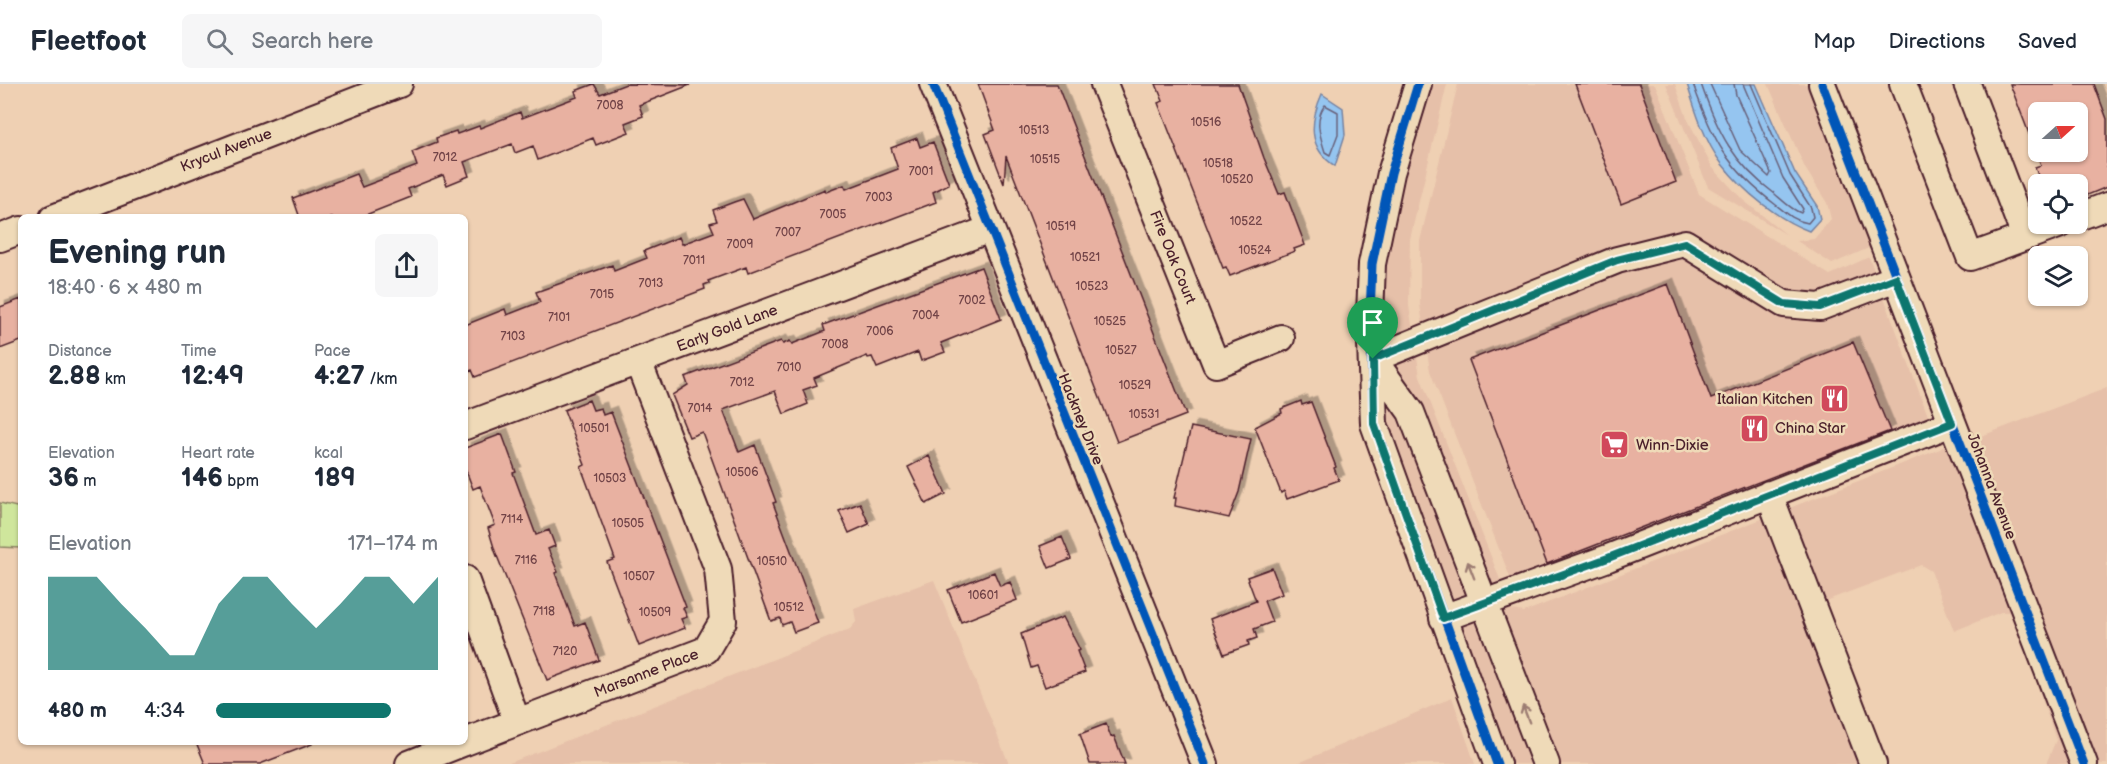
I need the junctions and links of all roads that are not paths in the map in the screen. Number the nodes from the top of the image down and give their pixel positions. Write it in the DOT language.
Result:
graph roads {
  1 [pos="399,84"];
  2 [pos="933,84"];
  3 [pos="1104,84"];
  4 [pos="1418,84"];
  5 [pos="1903,84"];
  6 [pos="1967,84"];
  7 [pos="1830,88"];
  8 [pos="2107,206"];
  9 [pos="2088,213"];
  10 [pos="63,214"];
  11 [pos="990,229"];
  12 [pos="18,231"];
  13 [pos="2033,234"];
  14 [pos="2025,237"];
  15 [pos="0,238"];
  16 [pos="1896,278"];
  17 [pos="1281,338"];
  18 [pos="1373,359"];
  19 [pos="638,361"];
  20 [pos="1952,423"];
  21 [pos="468,425"];
  22 [pos="1769,494"];
  23 [pos="468,587"];
  24 [pos="1483,604"];
  25 [pos="1443,618"];
  26 [pos="517,722"];
  27 [pos="468,741"];
  28 [pos="457,745"];
  29 [pos="1204,763"];
  30 [pos="409,764"];
  31 [pos="1497,764"];
  32 [pos="1546,764"];
  33 [pos="1873,764"];
  34 [pos="2085,764"];
  1 -- 10 [label="street, Krycul Avenue"];
  2 -- 11 [label="street, Hackney Drive"];
  3 -- 17 [label="street, Fire Oak Court"];
  4 -- 18 [label="street"];
  5 -- 14 [label="street"];
  6 -- 14 [label="street"];
  7 -- 16 [label="street, Johanna Avenue"];
  8 -- 9 [label="street"];
  11 -- 19 [label="street, Early Gold Lane"];
  11 -- 29 [label="street, Hackney Drive"];
  12 -- 15 [label="street"];
  13 -- 14 [label="street"];
  16 -- 18 [label="street"];
  16 -- 20 [label="street, Johanna Avenue"];
  24 -- 18 [label="street, one-way"];
  18 -- 25 [label="street"];
  19 -- 21 [label="street, Early Gold Lane"];
  19 -- 26 [label="street, Marsanne Place"];
  20 -- 22 [label="street"];
  20 -- 34 [label="street, Johanna Avenue"];
  22 -- 24 [label="street"];
  22 -- 33 [label="street"];
  23 -- 26 [label="street"];
  24 -- 25 [label="street"];
  32 -- 24 [label="street, one-way"];
  25 -- 31 [label="street"];
  26 -- 27 [label="street, Marsanne Place"];
  28 -- 30 [label="street, Marsanne Place"];
}
